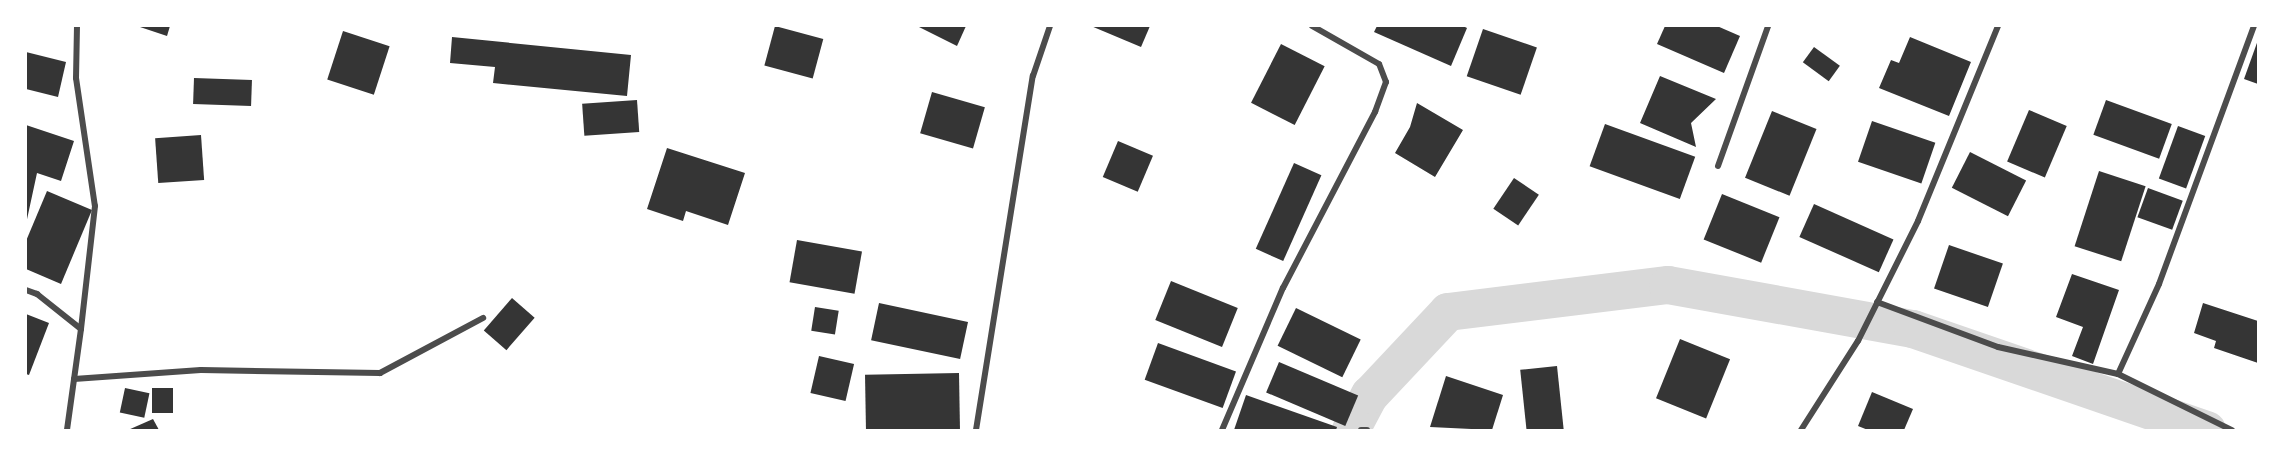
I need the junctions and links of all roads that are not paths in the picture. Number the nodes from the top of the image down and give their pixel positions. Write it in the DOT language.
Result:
graph roads {
  1 [pos="77,26"];
  2 [pos="1050,26"];
  3 [pos="1312,26"];
  4 [pos="1768,26"];
  5 [pos="1998,26"];
  6 [pos="2254,26"];
  7 [pos="1718,166"];
  8 [pos="26,290"];
  9 [pos="1877,302"];
  10 [pos="483,318"];
  11 [pos="81,329"];
  12 [pos="2118,374"];
  13 [pos="74,380"];
  14 [pos="68,430"];
  15 [pos="976,430"];
  16 [pos="1222,430"];
  17 [pos="1361,430"];
  18 [pos="1367,430"];
  19 [pos="1801,430"];
  20 [pos="2232,430"];
  1 -- 11 [label="street"];
  2 -- 15 [label="street"];
  3 -- 16 [label="street"];
  4 -- 7 [label="street"];
  5 -- 9 [label="street"];
  6 -- 12 [label="street"];
  8 -- 11 [label="street"];
  9 -- 12 [label="street"];
  9 -- 19 [label="street"];
  10 -- 13 [label="street"];
  11 -- 13 [label="street"];
  12 -- 20 [label="street"];
  13 -- 14 [label="street"];
  17 -- 18 [label="street"];
}
